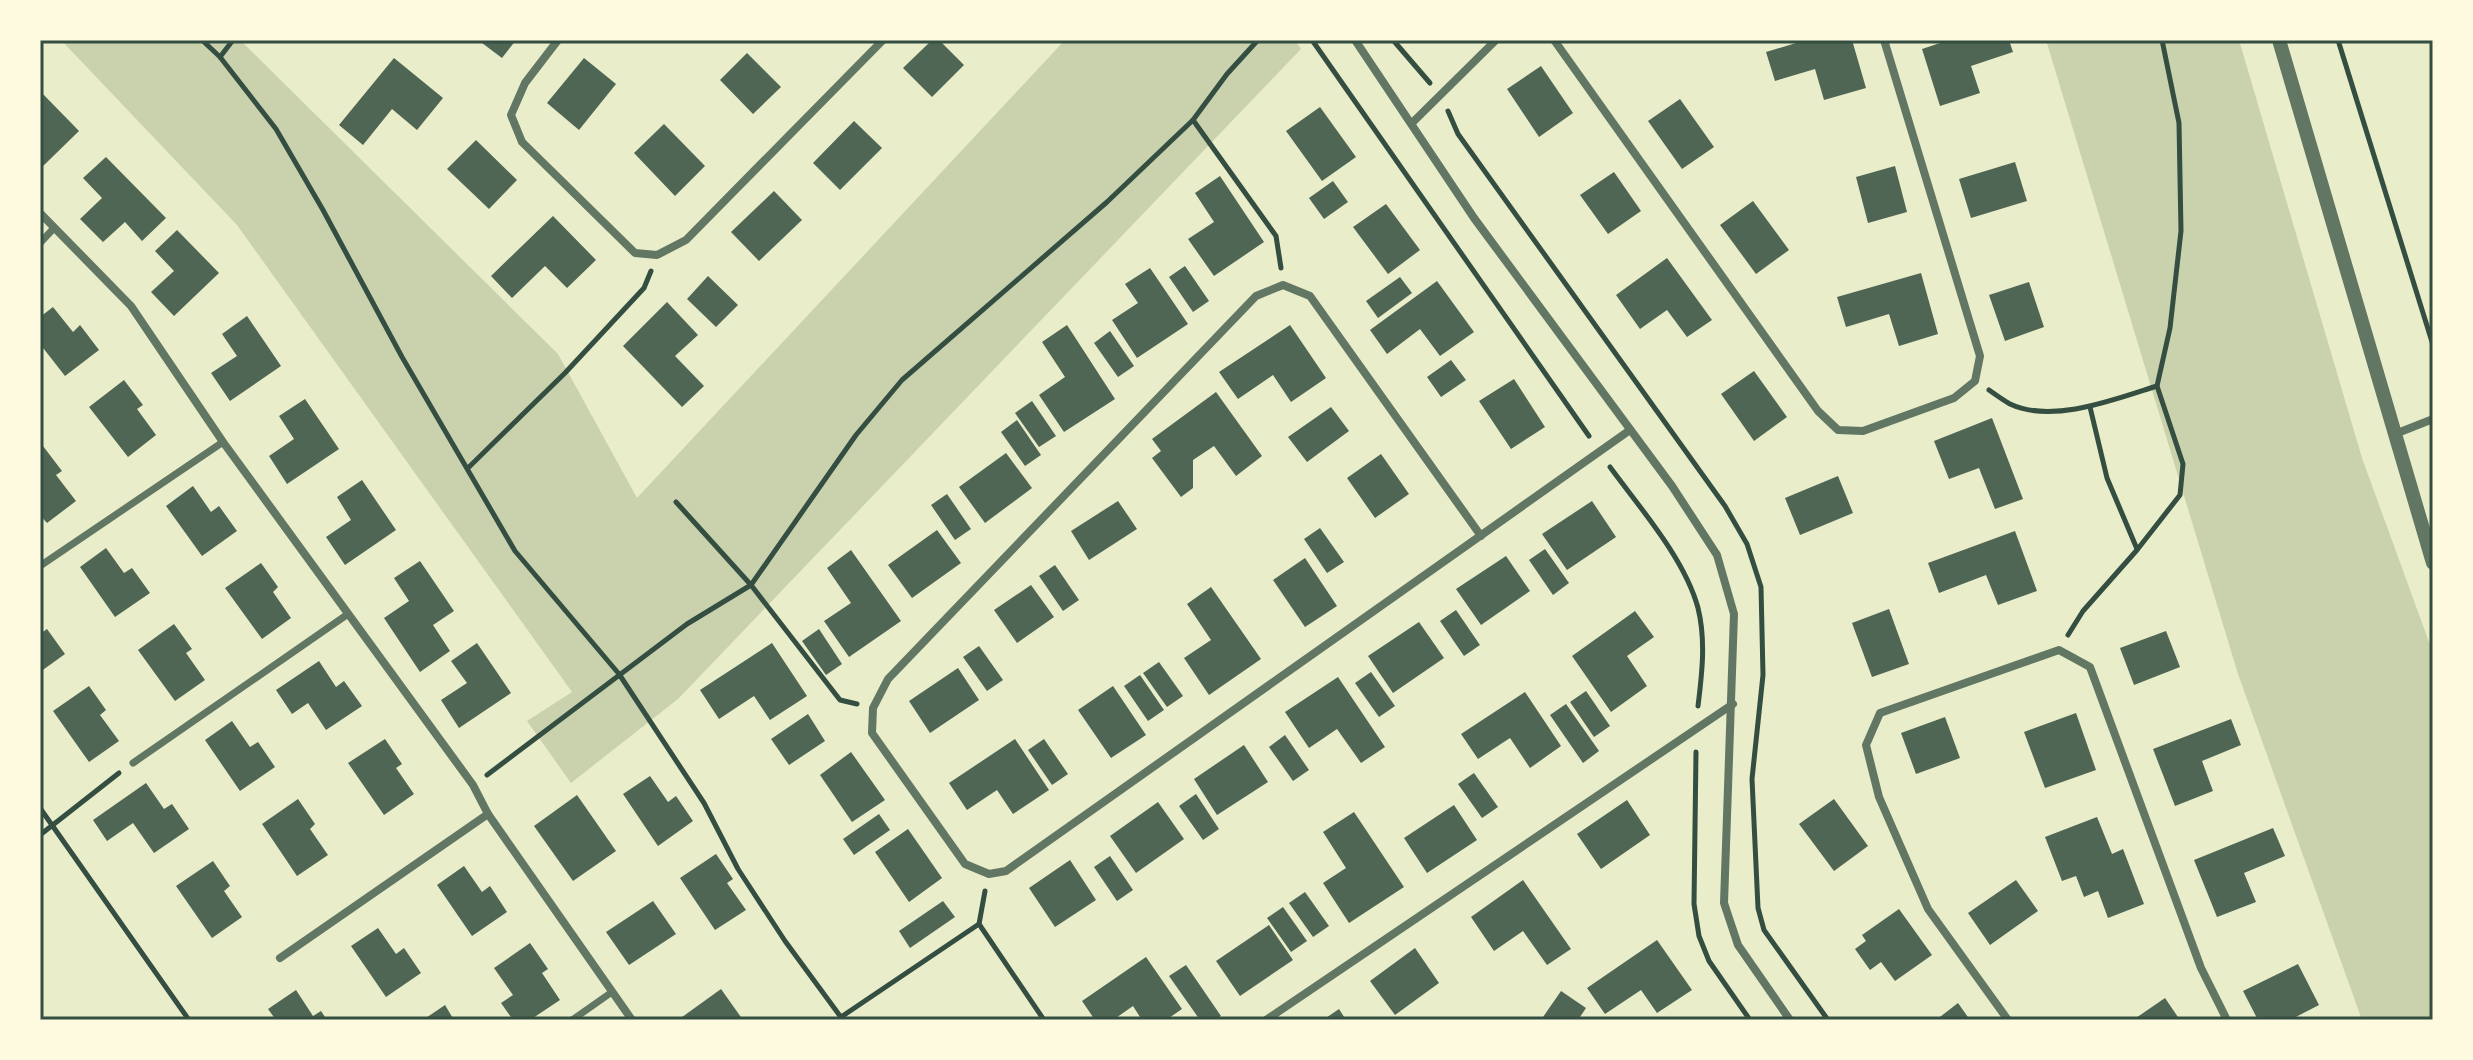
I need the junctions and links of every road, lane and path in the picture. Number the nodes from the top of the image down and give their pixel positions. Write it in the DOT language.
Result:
graph roads {
  1 [pos="202,40"];
  2 [pos="233,40"];
  3 [pos="558,40"];
  4 [pos="883,40"];
  5 [pos="1258,40"];
  6 [pos="1312,40"];
  7 [pos="1355,40"];
  8 [pos="1393,40"];
  9 [pos="1496,40"];
  10 [pos="1554,40"];
  11 [pos="1884,40"];
  12 [pos="2162,40"];
  13 [pos="2279,40"];
  14 [pos="2338,40"];
  15 [pos="220,57"];
  16 [pos="1441,95"];
  17 [pos="1193,120"];
  18 [pos="1412,123"];
  19 [pos="40,213"];
  20 [pos="54,228"];
  21 [pos="40,243"];
  22 [pos="657,255"];
  23 [pos="1283,285"];
  24 [pos="2433,345"];
  25 [pos="1975,381"];
  26 [pos="2157,386"];
  27 [pos="2090,407"];
  28 [pos="2433,419"];
  29 [pos="1630,430"];
  30 [pos="2395,434"];
  31 [pos="223,442"];
  32 [pos="1599,451"];
  33 [pos="467,468"];
  34 [pos="676,502"];
  35 [pos="1481,536"];
  36 [pos="2137,550"];
  37 [pos="2433,563"];
  38 [pos="40,566"];
  39 [pos="751,585"];
  40 [pos="348,614"];
  41 [pos="2059,650"];
  42 [pos="619,674"];
  43 [pos="1733,704"];
  44 [pos="873,708"];
  45 [pos="1696,729"];
  46 [pos="133,763"];
  47 [pos="473,785"];
  48 [pos="40,808"];
  49 [pos="488,814"];
  50 [pos="52,825"];
  51 [pos="40,835"];
  52 [pos="989,874"];
  53 [pos="979,924"];
  54 [pos="280,958"];
  55 [pos="612,992"];
  56 [pos="842,1018"];
  57 [pos="189,1020"];
  58 [pos="572,1020"];
  59 [pos="632,1020"];
  60 [pos="1044,1020"];
  61 [pos="1266,1020"];
  62 [pos="1750,1020"];
  63 [pos="1790,1020"];
  64 [pos="1828,1020"];
  65 [pos="2008,1020"];
  66 [pos="2227,1020"];
  1 -- 15 [label="path"];
  2 -- 15 [label="path"];
  3 -- 22 [label="street"];
  4 -- 22 [label="street"];
  5 -- 17 [label="path"];
  6 -- 32 [label="path"];
  7 -- 18 [label="street"];
  8 -- 16 [label="path"];
  9 -- 16 [label="street"];
  10 -- 25 [label="street"];
  11 -- 25 [label="street"];
  12 -- 26 [label="path"];
  13 -- 30 [label="street"];
  14 -- 24 [label="path"];
  15 -- 33 [label="path"];
  16 -- 18 [label="street"];
  16 -- 64 [label="path"];
  17 -- 23 [label="path"];
  17 -- 39 [label="path"];
  18 -- 29 [label="street"];
  19 -- 20 [label="street"];
  20 -- 21 [label="street"];
  20 -- 31 [label="street"];
  22 -- 33 [label="path"];
  23 -- 35 [label="street"];
  23 -- 44 [label="street"];
  25 -- 27 [label="path"];
  26 -- 27 [label="path"];
  26 -- 36 [label="path"];
  27 -- 36 [label="path"];
  28 -- 30 [label="street"];
  29 -- 32 [label="street"];
  29 -- 43 [label="street"];
  30 -- 37 [label="street"];
  31 -- 38 [label="street"];
  31 -- 40 [label="street"];
  32 -- 35 [label="street"];
  32 -- 45 [label="path"];
  33 -- 42 [label="path"];
  34 -- 39 [label="path"];
  35 -- 52 [label="street"];
  36 -- 41 [label="path"];
  39 -- 42 [label="path"];
  39 -- 44 [label="path"];
  40 -- 46 [label="street"];
  40 -- 47 [label="street"];
  41 -- 65 [label="street"];
  41 -- 66 [label="street"];
  42 -- 47 [label="path"];
  42 -- 56 [label="path"];
  43 -- 45 [label="street"];
  43 -- 63 [label="street"];
  44 -- 52 [label="street"];
  45 -- 61 [label="street"];
  45 -- 62 [label="path"];
  46 -- 50 [label="path"];
  47 -- 49 [label="street"];
  48 -- 50 [label="path"];
  49 -- 54 [label="street"];
  49 -- 55 [label="street"];
  50 -- 51 [label="path"];
  50 -- 57 [label="path"];
  52 -- 53 [label="path"];
  53 -- 56 [label="path"];
  53 -- 60 [label="path"];
  55 -- 58 [label="street"];
  55 -- 59 [label="street"];
}
